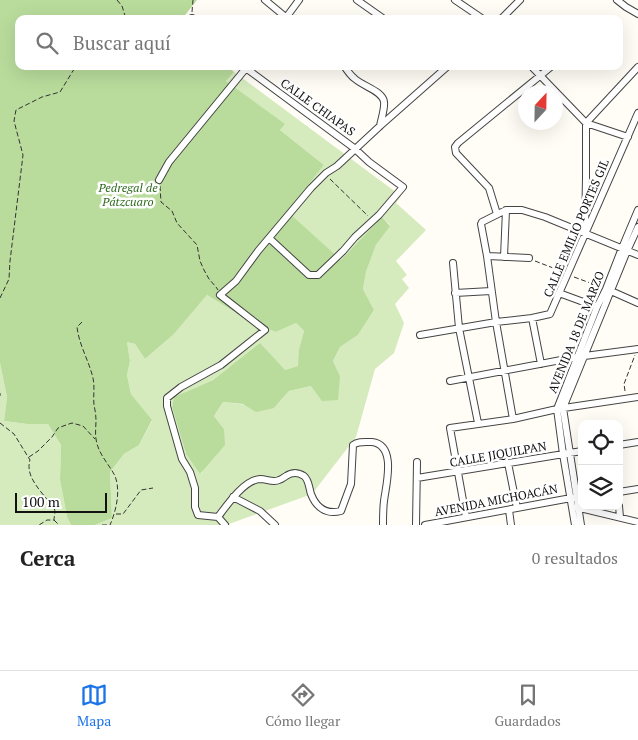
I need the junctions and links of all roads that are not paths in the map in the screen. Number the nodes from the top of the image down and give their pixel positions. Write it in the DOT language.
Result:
graph roads {
  1 [pos="264,0"];
  2 [pos="299,0"];
  3 [pos="357,0"];
  4 [pos="455,0"];
  5 [pos="520,0"];
  6 [pos="617,0"];
  7 [pos="638,14"];
  8 [pos="282,15"];
  9 [pos="288,15"];
  10 [pos="378,15"];
  11 [pos="477,15"];
  12 [pos="505,15"];
  13 [pos="638,67"];
  14 [pos="244,70"];
  15 [pos="250,70"];
  16 [pos="347,70"];
  17 [pos="443,70"];
  18 [pos="534,70"];
  19 [pos="547,70"];
  20 [pos="540,76"];
  21 [pos="638,113"];
  22 [pos="586,123"];
  23 [pos="380,126"];
  24 [pos="628,137"];
  25 [pos="354,148"];
  26 [pos="159,180"];
  27 [pos="506,210"];
  28 [pos="638,210"];
  29 [pos="497,214"];
  30 [pos="638,227"];
  31 [pos="585,234"];
  32 [pos="269,238"];
  33 [pos="624,249"];
  34 [pos="487,256"];
  35 [pos="638,256"];
  36 [pos="504,257"];
  37 [pos="529,258"];
  38 [pos="453,263"];
  39 [pos="492,290"];
  40 [pos="611,291"];
  41 [pos="455,293"];
  42 [pos="559,293"];
  43 [pos="638,303"];
  44 [pos="597,307"];
  45 [pos="597,316"];
  46 [pos="532,318"];
  47 [pos="496,322"];
  48 [pos="459,328"];
  49 [pos="420,335"];
  50 [pos="638,348"];
  51 [pos="581,357"];
  52 [pos="541,364"];
  53 [pos="505,371"];
  54 [pos="469,377"];
  55 [pos="450,381"];
  56 [pos="638,397"];
  57 [pos="560,408"];
  58 [pos="513,419"];
  59 [pos="478,424"];
  60 [pos="638,442"];
  61 [pos="623,444"];
  62 [pos="578,452"];
  63 [pos="566,454"];
  64 [pos="417,462"];
  65 [pos="508,463"];
  66 [pos="458,472"];
  67 [pos="417,478"];
  68 [pos="638,489"];
  69 [pos="623,491"];
  70 [pos="233,497"];
  71 [pos="576,497"];
  72 [pos="575,507"];
  73 [pos="517,508"];
  74 [pos="509,510"];
  75 [pos="619,510"];
  76 [pos="218,517"];
  77 [pos="466,517"];
  78 [pos="620,517"];
  79 [pos="459,522"];
  80 [pos="638,522"];
  81 [pos="224,525"];
  82 [pos="275,525"];
  83 [pos="383,525"];
  84 [pos="416,525"];
  85 [pos="425,525"];
  86 [pos="511,525"];
  87 [pos="574,525"];
  88 [pos="582,525"];
  1 -- 8 [label="street"];
  2 -- 9 [label="street"];
  3 -- 10 [label="street"];
  4 -- 11 [label="street"];
  5 -- 12 [label="street"];
  6 -- 7 [label="street"];
  13 -- 22 [label="street"];
  14 -- 26 [label="street"];
  15 -- 25 [label="street, CALLE CHIAPAS"];
  16 -- 23 [label="street"];
  17 -- 23 [label="street"];
  18 -- 20 [label="street"];
  19 -- 20 [label="street"];
  20 -- 22 [label="street"];
  20 -- 29 [label="street"];
  21 -- 24 [label="street, CALLE EMILIO PORTES GIL"];
  22 -- 24 [label="street"];
  22 -- 31 [label="street"];
  23 -- 25 [label="street"];
  24 -- 31 [label="street, CALLE EMILIO PORTES GIL"];
  25 -- 32 [label="street"];
  25 -- 32 [label="street, CALLE CHIAPAS"];
  27 -- 29 [label="street"];
  27 -- 31 [label="street"];
  27 -- 36 [label="street"];
  28 -- 33 [label="street, AVENIDA 18 DE MARZO"];
  29 -- 34 [label="street"];
  30 -- 33 [label="street, AVENIDA 18 DE MARZO"];
  31 -- 33 [label="street"];
  31 -- 42 [label="street, CALLE EMILIO PORTES GIL"];
  32 -- 76 [label="street"];
  33 -- 35 [label="street"];
  33 -- 40 [label="street, AVENIDA 18 DE MARZO"];
  33 -- 44 [label="street, AVENIDA 18 DE MARZO"];
  34 -- 36 [label="street"];
  34 -- 39 [label="street"];
  36 -- 37 [label="street"];
  38 -- 41 [label="street"];
  39 -- 41 [label="street"];
  39 -- 47 [label="street"];
  40 -- 43 [label="street"];
  40 -- 45 [label="street, AVENIDA 18 DE MARZO"];
  41 -- 48 [label="street"];
  42 -- 44 [label="street"];
  42 -- 46 [label="street, CALLE EMILIO PORTES GIL"];
  44 -- 45 [label="street, AVENIDA 18 DE MARZO"];
  45 -- 51 [label="street, AVENIDA 18 DE MARZO"];
  46 -- 47 [label="street, CALLE EMILIO PORTES GIL"];
  46 -- 52 [label="street"];
  47 -- 48 [label="street, CALLE EMILIO PORTES GIL"];
  47 -- 53 [label="street"];
  48 -- 49 [label="street, CALLE EMILIO PORTES GIL"];
  48 -- 54 [label="street"];
  50 -- 51 [label="street"];
  51 -- 52 [label="street"];
  51 -- 57 [label="street, AVENIDA 18 DE MARZO"];
  52 -- 53 [label="street"];
  53 -- 54 [label="street"];
  53 -- 58 [label="street"];
  54 -- 55 [label="street"];
  54 -- 59 [label="street"];
  56 -- 57 [label="street"];
  57 -- 58 [label="street"];
  57 -- 63 [label="street, AVENIDA 18 DE MARZO"];
  58 -- 59 [label="street"];
  59 -- 66 [label="street"];
  60 -- 61 [label="street"];
  62 -- 63 [label="street, CALLE JIQUILPAN"];
  63 -- 65 [label="street, CALLE JIQUILPAN"];
  63 -- 71 [label="street, AVENIDA 18 DE MARZO"];
  64 -- 67 [label="street"];
  65 -- 66 [label="street, CALLE JIQUILPAN"];
  65 -- 73 [label="street"];
  66 -- 67 [label="street, CALLE JIQUILPAN"];
  66 -- 77 [label="street"];
  67 -- 84 [label="street"];
  68 -- 69 [label="street"];
  70 -- 76 [label="street"];
  70 -- 82 [label="street"];
  70 -- 83 [label="street"];
  71 -- 72 [label="street, AVENIDA 18 DE MARZO"];
  71 -- 73 [label="street, AVENIDA MICHOACÁN"];
  72 -- 78 [label="street"];
  72 -- 87 [label="street, AVENIDA 18 DE MARZO"];
  72 -- 88 [label="street, AVENIDA 18 DE MARZO"];
  73 -- 74 [label="street, AVENIDA MICHOACÁN"];
  74 -- 77 [label="street, AVENIDA MICHOACÁN"];
  74 -- 86 [label="street"];
  75 -- 78 [label="street"];
  76 -- 81 [label="street"];
  77 -- 79 [label="street, AVENIDA MICHOACÁN"];
  78 -- 80 [label="street"];
  79 -- 85 [label="street, AVENIDA MICHOACÁN"];
}
